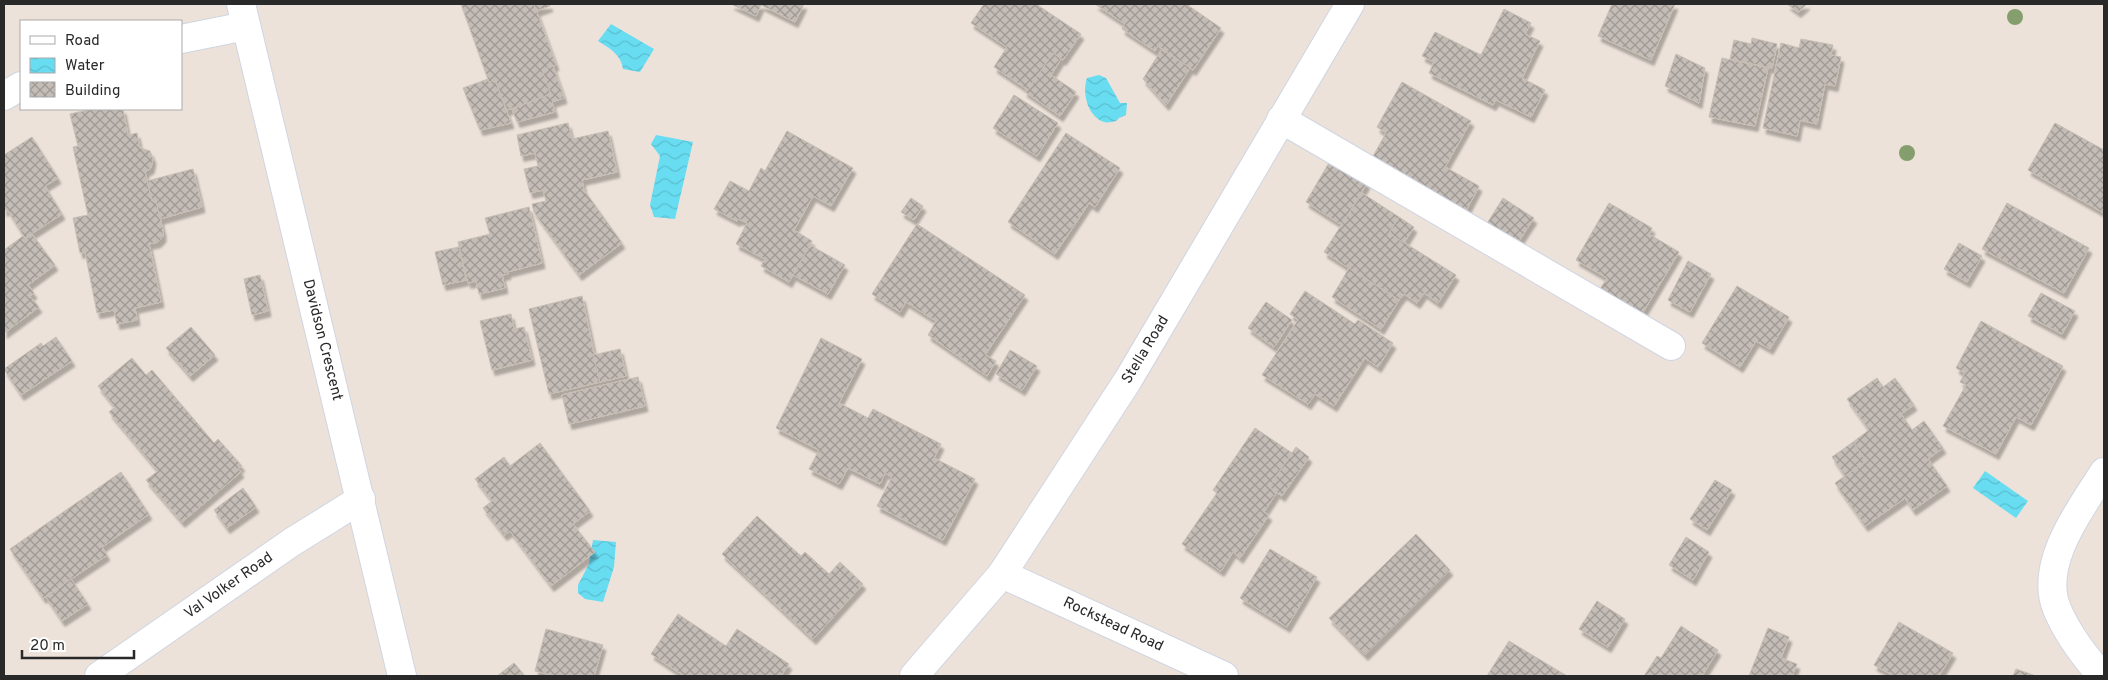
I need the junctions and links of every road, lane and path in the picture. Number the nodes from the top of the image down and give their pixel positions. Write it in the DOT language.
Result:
graph roads {
  1 [pos="1350,4"];
  2 [pos="244,15"];
  3 [pos="182,39"];
  4 [pos="20,87"];
  5 [pos="4,96"];
  6 [pos="1282,118"];
  7 [pos="1671,346"];
  8 [pos="2104,472"];
  9 [pos="361,499"];
  10 [pos="1002,574"];
  11 [pos="99,676"];
  12 [pos="402,676"];
  13 [pos="914,676"];
  14 [pos="1224,676"];
  15 [pos="2102,676"];
  1 -- 6 [label="street, Stella Road"];
  2 -- 3 [label="street"];
  2 -- 9 [label="street, Davidson Crescent"];
  4 -- 5 [label="street"];
  6 -- 7 [label="street"];
  6 -- 10 [label="street, Stella Road"];
  8 -- 15 [label="street"];
  9 -- 11 [label="street, Val Volker Road"];
  9 -- 12 [label="street, Davidson Crescent"];
  10 -- 13 [label="street, Stella Road"];
  10 -- 14 [label="street, Rockstead Road"];
}
